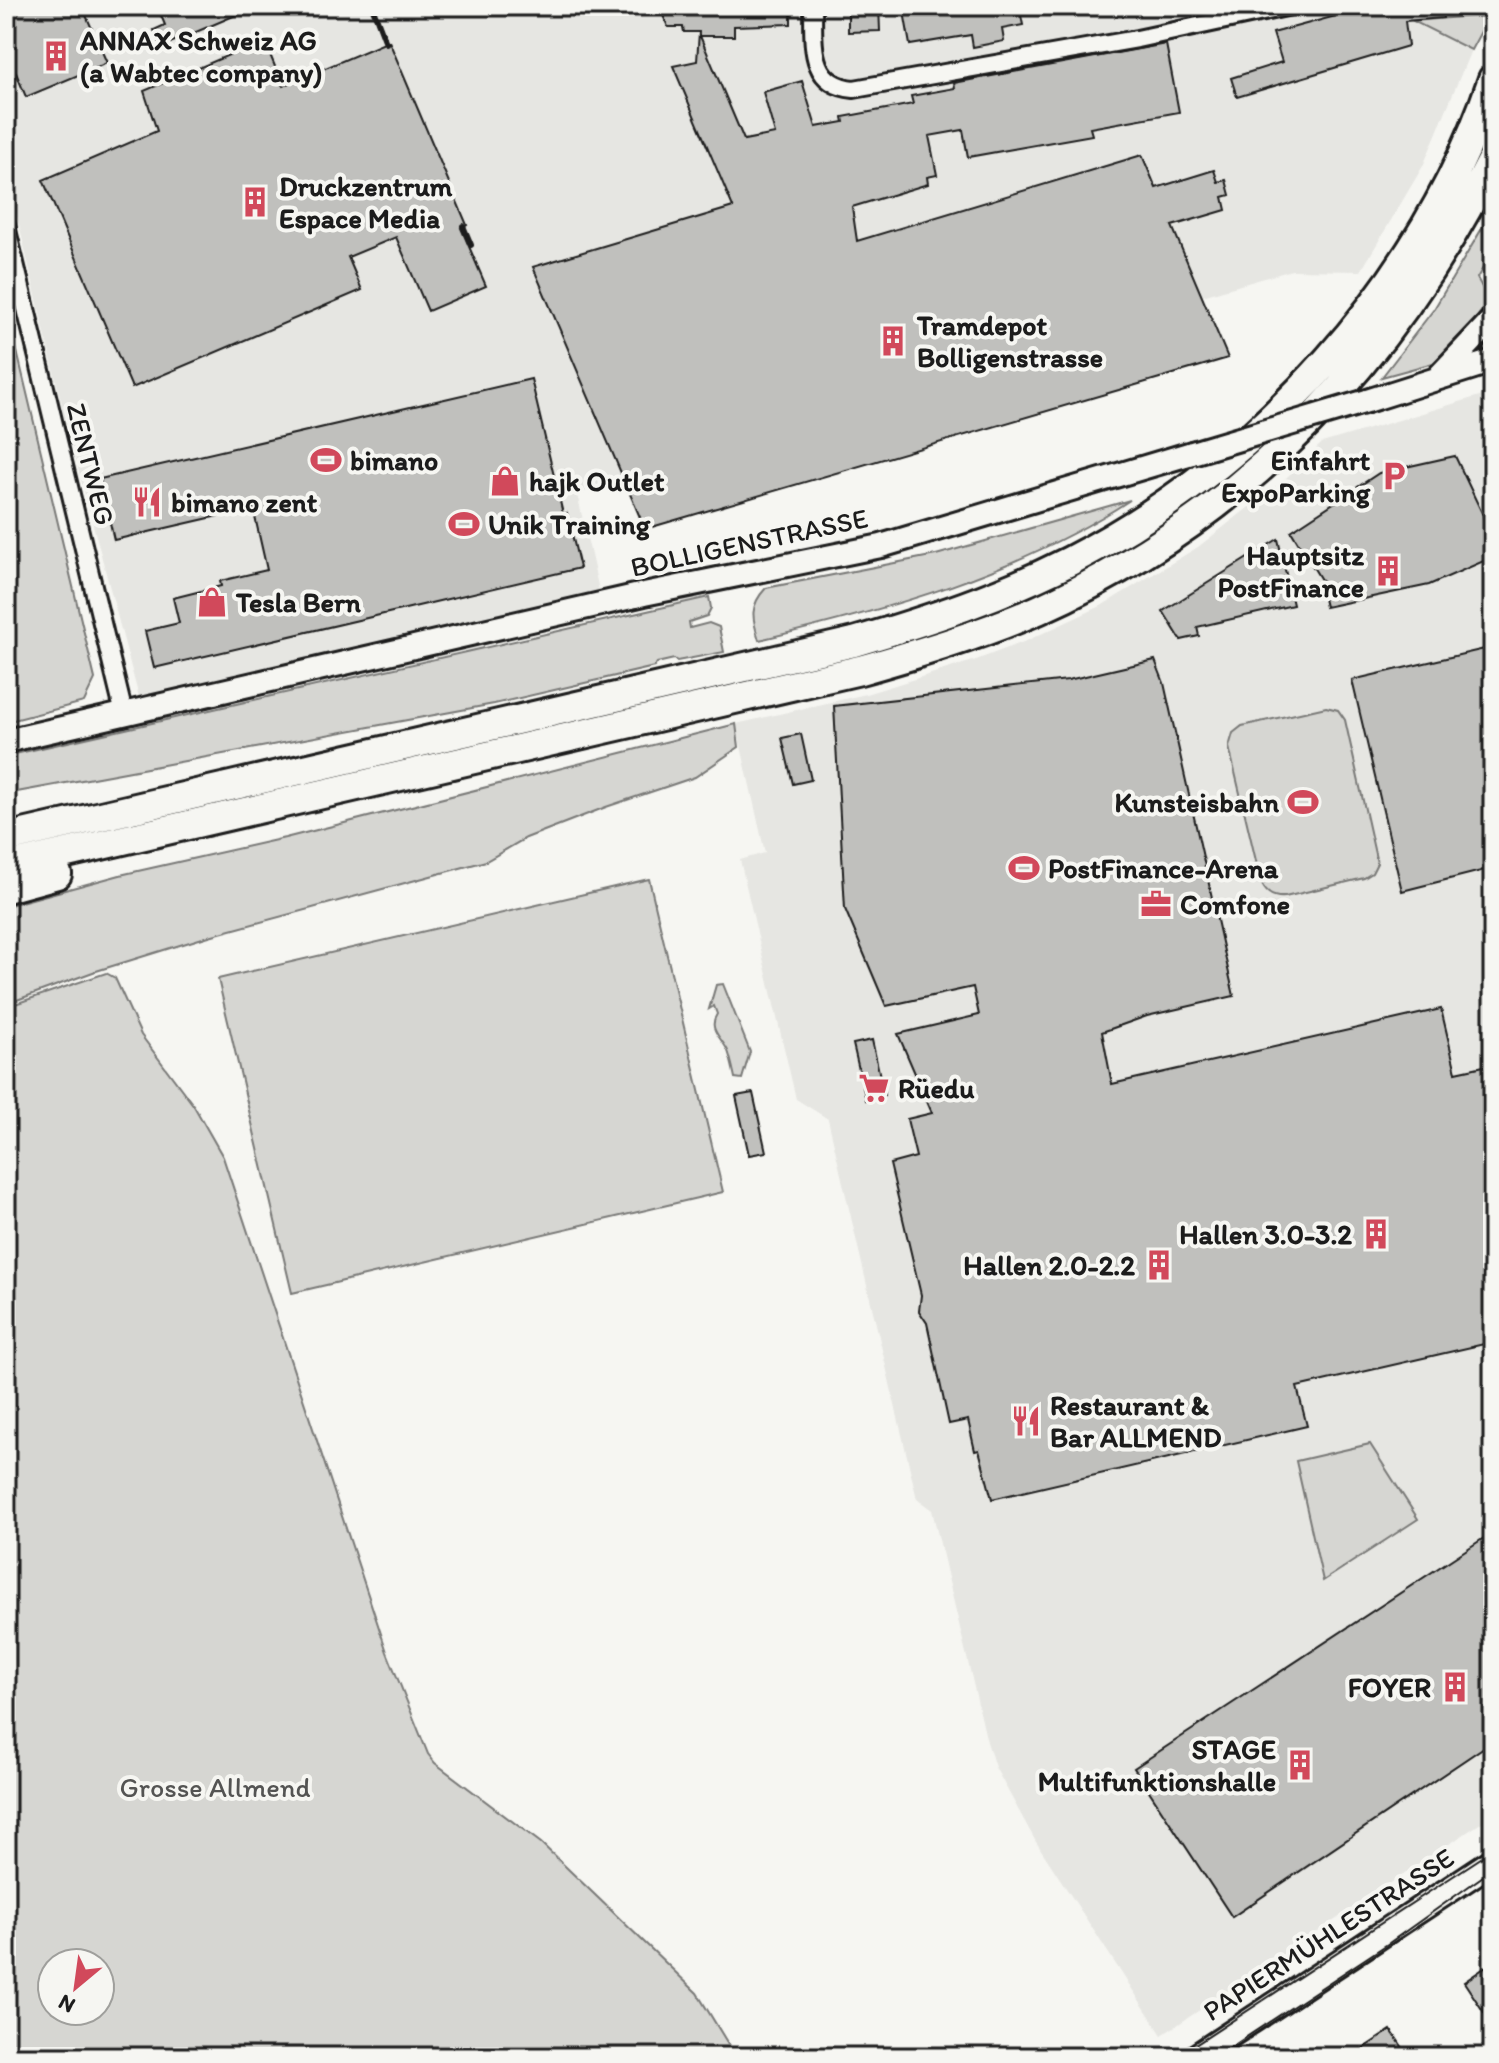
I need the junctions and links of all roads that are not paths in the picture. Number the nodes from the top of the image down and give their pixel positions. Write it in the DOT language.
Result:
graph roads {
  1 [pos="813,6"];
  2 [pos="1291,6"];
  3 [pos="1493,79"];
  4 [pos="1493,159"];
  5 [pos="6,226"];
  6 [pos="1493,319"];
  7 [pos="1493,361"];
  8 [pos="1435,379"];
  9 [pos="124,714"];
  10 [pos="6,741"];
  11 [pos="78,821"];
  12 [pos="6,826"];
  13 [pos="170,830"];
  14 [pos="6,838"];
  15 [pos="6,867"];
  16 [pos="6,888"];
  17 [pos="1493,1861"];
  18 [pos="1196,2057"];
  1 -- 2 [label="street"];
  3 -- 11 [label="highway"];
  4 -- 13 [label="highway"];
  5 -- 9 [label="street, ZENTWEG"];
  6 -- 8 [label="main road"];
  7 -- 8 [label="main road, BOLLIGENSTRASSE"];
  8 -- 9 [label="main road, BOLLIGENSTRASSE, bridge"];
  9 -- 10 [label="main road, BOLLIGENSTRASSE"];
  11 -- 12 [label="highway"];
  11 -- 14 [label="highway"];
  13 -- 15 [label="highway"];
  13 -- 16 [label="highway"];
  17 -- 18 [label="main road, PAPIERMÜHLESTRASSE"];
}
